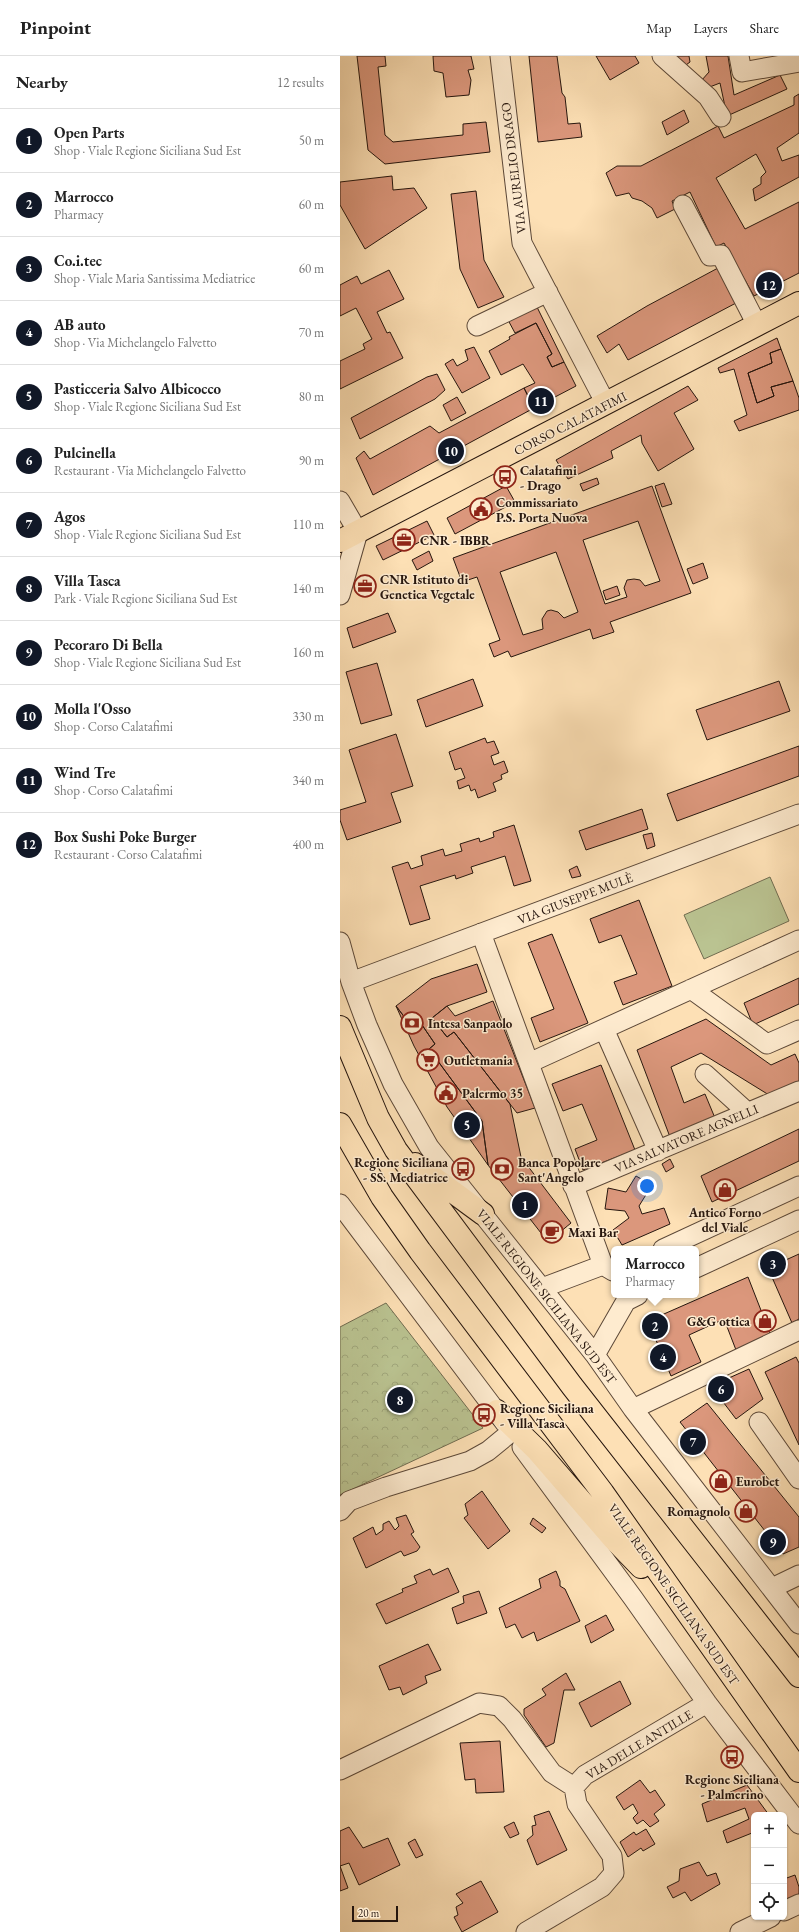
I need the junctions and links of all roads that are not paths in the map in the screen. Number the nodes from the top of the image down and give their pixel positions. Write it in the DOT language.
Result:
graph roads {
  1 [pos="500,56"];
  2 [pos="662,56"];
  3 [pos="739,56"];
  4 [pos="799,62"];
  5 [pos="721,118"];
  6 [pos="683,205"];
  7 [pos="548,292"];
  8 [pos="799,303"];
  9 [pos="757,325"];
  10 [pos="477,326"];
  11 [pos="606,404"];
  12 [pos="340,501"];
  13 [pos="349,536"];
  14 [pos="340,595"];
  15 [pos="799,814"];
  16 [pos="481,933"];
  17 [pos="799,940"];
  18 [pos="340,942"];
  19 [pos="351,982"];
  20 [pos="691,989"];
  21 [pos="340,1027"];
  22 [pos="604,1029"];
  23 [pos="799,1030"];
  24 [pos="529,1063"];
  25 [pos="705,1074"];
  26 [pos="799,1091"];
  27 [pos="747,1112"];
  28 [pos="340,1124"];
  29 [pos="396,1150"];
  30 [pos="658,1151"];
  31 [pos="573,1186"];
  32 [pos="799,1186"];
  33 [pos="340,1204"];
  34 [pos="483,1214"];
  35 [pos="799,1220"];
  36 [pos="669,1246"];
  37 [pos="699,1267"];
  38 [pos="609,1268"];
  39 [pos="542,1288"];
  40 [pos="628,1298"];
  41 [pos="799,1330"];
  42 [pos="595,1355"];
  43 [pos="633,1408"];
  44 [pos="497,1411"];
  45 [pos="759,1422"];
  46 [pos="511,1432"];
  47 [pos="799,1479"];
  48 [pos="340,1510"];
  49 [pos="799,1576"];
  50 [pos="772,1588"];
  51 [pos="686,1613"];
  52 [pos="799,1624"];
  53 [pos="799,1676"];
  54 [pos="707,1703"];
  55 [pos="340,1770"];
  56 [pos="799,1771"];
  57 [pos="574,1787"];
  58 [pos="799,1824"];
  59 [pos="799,1904"];
  60 [pos="787,1910"];
  61 [pos="765,1920"];
  62 [pos="526,1932"];
  63 [pos="740,1932"];
  1 -- 7 [label="street, VIA AURELIO DRAGO"];
  2 -- 5 [label="street"];
  3 -- 4 [label="street"];
  6 -- 9 [label="street"];
  7 -- 10 [label="street"];
  7 -- 11 [label="street, VIA AURELIO DRAGO"];
  8 -- 9 [label="main road, CORSO CALATAFIMI"];
  9 -- 11 [label="main road, CORSO CALATAFIMI"];
  11 -- 13 [label="main road, CORSO CALATAFIMI"];
  12 -- 13 [label="street"];
  13 -- 14 [label="street"];
  15 -- 16 [label="street, VIA GIUSEPPE MULÈ"];
  16 -- 19 [label="street, VIA GIUSEPPE MULÈ"];
  16 -- 24 [label="street"];
  17 -- 20 [label="street"];
  18 -- 19 [label="street, VIALE REGIONE SICILIANA SUD EST"];
  19 -- 34 [label="street, VIALE REGIONE SICILIANA SUD EST"];
  20 -- 22 [label="street"];
  20 -- 23 [label="street"];
  21 -- 29 [label="main road"];
  22 -- 24 [label="street"];
  22 -- 30 [label="street"];
  24 -- 31 [label="street"];
  25 -- 27 [label="street"];
  26 -- 27 [label="street, VIA SALVATORE AGNELLI"];
  27 -- 30 [label="street, VIA SALVATORE AGNELLI"];
  28 -- 51 [label="main road, VIALE REGIONE SICILIANA SUD EST"];
  29 -- 34 [label="main road"];
  29 -- 53 [label="main road"];
  30 -- 31 [label="street, VIA SALVATORE AGNELLI"];
  31 -- 38 [label="street"];
  32 -- 36 [label="street"];
  33 -- 44 [label="street"];
  34 -- 39 [label="street, VIALE REGIONE SICILIANA SUD EST"];
  35 -- 37 [label="street"];
  38 -- 39 [label="street"];
  39 -- 42 [label="street, VIALE REGIONE SICILIANA SUD EST"];
  40 -- 42 [label="street"];
  41 -- 43 [label="street"];
  42 -- 43 [label="street, VIALE REGIONE SICILIANA SUD EST"];
  43 -- 50 [label="street, VIALE REGIONE SICILIANA SUD EST"];
  44 -- 46 [label="street"];
  44 -- 51 [label="main road"];
  45 -- 47 [label="street"];
  46 -- 48 [label="street"];
  46 -- 54 [label="street"];
  49 -- 50 [label="street"];
  50 -- 52 [label="street, VIALE REGIONE SICILIANA SUD EST"];
  51 -- 56 [label="main road, VIALE REGIONE SICILIANA SUD EST"];
  54 -- 57 [label="street, VIA DELLE ANTILLE"];
  54 -- 58 [label="street"];
  55 -- 57 [label="street"];
  57 -- 62 [label="street"];
  59 -- 60 [label="street"];
  61 -- 63 [label="street"];
}
